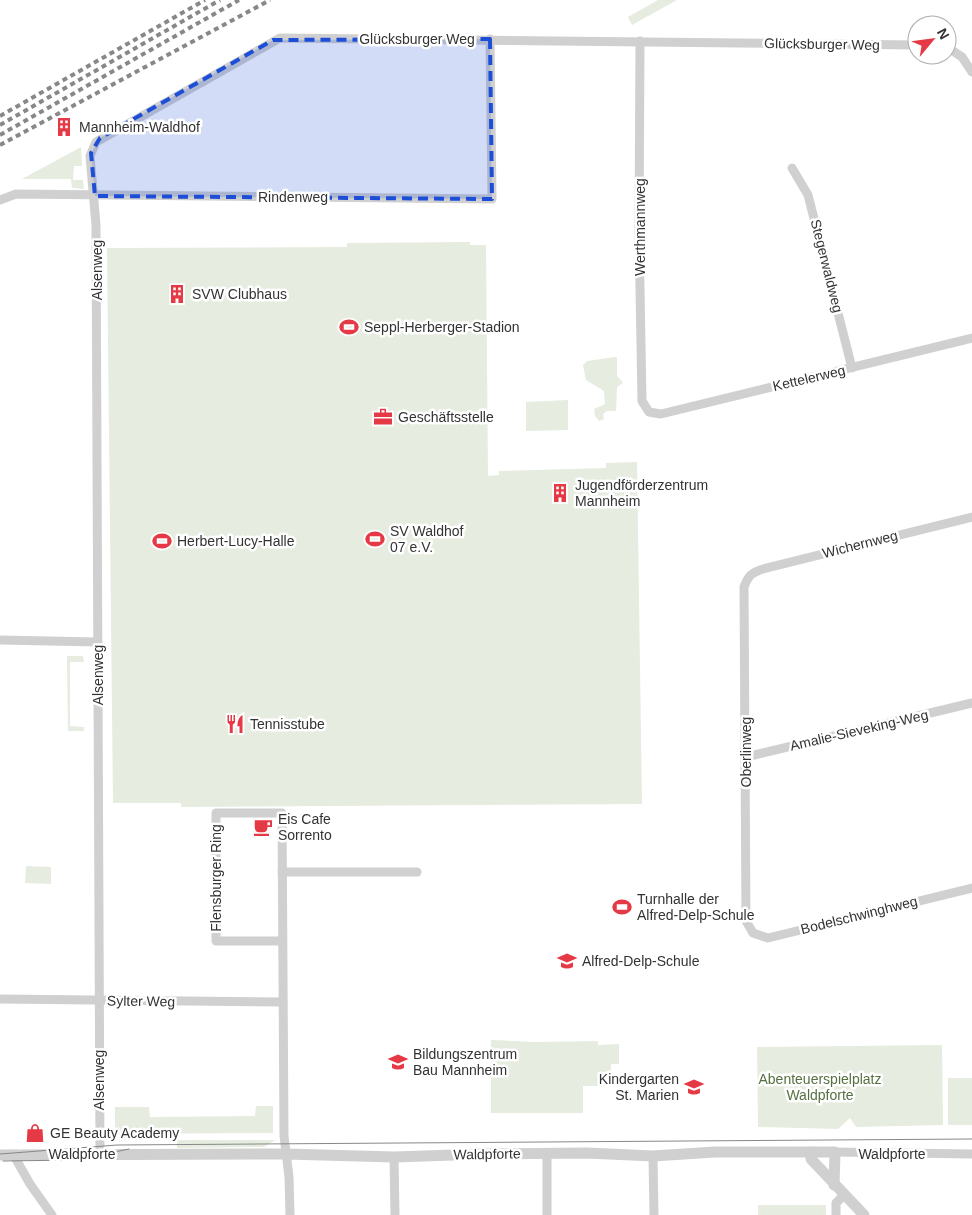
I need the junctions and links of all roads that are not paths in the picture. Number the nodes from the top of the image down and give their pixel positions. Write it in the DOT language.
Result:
graph roads {
  1 [pos="490,39"];
  2 [pos="640,41"];
  3 [pos="907,44"];
  4 [pos="957,53"];
  5 [pos="969,59"];
  6 [pos="972,72"];
  7 [pos="792,168"];
  8 [pos="95,196"];
  9 [pos="0,200"];
  10 [pos="972,338"];
  11 [pos="852,368"];
  12 [pos="647,411"];
  13 [pos="972,517"];
  14 [pos="749,576"];
  15 [pos="0,640"];
  16 [pos="98,642"];
  17 [pos="972,703"];
  18 [pos="746,757"];
  19 [pos="282,872"];
  20 [pos="418,872"];
  21 [pos="972,888"];
  22 [pos="749,929"];
  23 [pos="282,940"];
  24 [pos="0,999"];
  25 [pos="99,1000"];
  26 [pos="283,1002"];
  27 [pos="811,1152"];
  28 [pos="835,1152"];
  29 [pos="100,1153"];
  30 [pos="547,1153"];
  31 [pos="4,1154"];
  32 [pos="286,1154"];
  33 [pos="972,1154"];
  34 [pos="653,1156"];
  35 [pos="394,1157"];
  36 [pos="834,1185"];
  37 [pos="844,1195"];
  38 [pos="52,1215"];
  39 [pos="290,1215"];
  40 [pos="395,1215"];
  41 [pos="547,1215"];
  42 [pos="654,1215"];
  43 [pos="836,1215"];
  44 [pos="864,1215"];
  1 -- 2 [label="street, Glücksburger Weg"];
  1 -- 8 [label="street, Glücksburger Weg"];
  1 -- 8 [label="street, Rindenweg"];
  2 -- 3 [label="street, Glücksburger Weg"];
  2 -- 12 [label="street, Werthmannweg"];
  4 -- 5 [label="street"];
  5 -- 6 [label="street"];
  7 -- 11 [label="street, Stegerwaldweg"];
  8 -- 9 [label="street"];
  8 -- 16 [label="street, Alsenweg"];
  10 -- 11 [label="street, Kettelerweg"];
  11 -- 12 [label="street, Kettelerweg"];
  13 -- 14 [label="street, Wichernweg"];
  14 -- 18 [label="street, Oberlinweg"];
  15 -- 16 [label="street"];
  16 -- 25 [label="street, Alsenweg"];
  17 -- 18 [label="street, Amalie-Sieveking-Weg"];
  18 -- 22 [label="street, Oberlinweg"];
  19 -- 20 [label="street"];
  19 -- 23 [label="street, Flensburger Ring"];
  19 -- 23 [label="street, Flensburger Ring"];
  21 -- 22 [label="street, Bodelschwinghweg"];
  23 -- 26 [label="street, Flensburger Ring"];
  24 -- 25 [label="street, Sylter Weg"];
  25 -- 26 [label="street, Sylter Weg"];
  25 -- 29 [label="street, Alsenweg"];
  26 -- 32 [label="street, Flensburger Ring"];
  27 -- 28 [label="street, Waldpforte"];
  27 -- 34 [label="street, Waldpforte"];
  27 -- 36 [label="street"];
  28 -- 33 [label="street, Waldpforte"];
  28 -- 36 [label="street"];
  29 -- 31 [label="street, Waldpforte"];
  29 -- 32 [label="street, Waldpforte"];
  30 -- 34 [label="street, Waldpforte"];
  30 -- 35 [label="street, Waldpforte"];
  30 -- 41 [label="street"];
  31 -- 38 [label="street"];
  32 -- 35 [label="street, Waldpforte"];
  32 -- 39 [label="street, Flensburger Ring"];
  34 -- 42 [label="street"];
  35 -- 40 [label="street"];
  36 -- 37 [label="street"];
  37 -- 43 [label="street"];
  37 -- 44 [label="street"];
}
